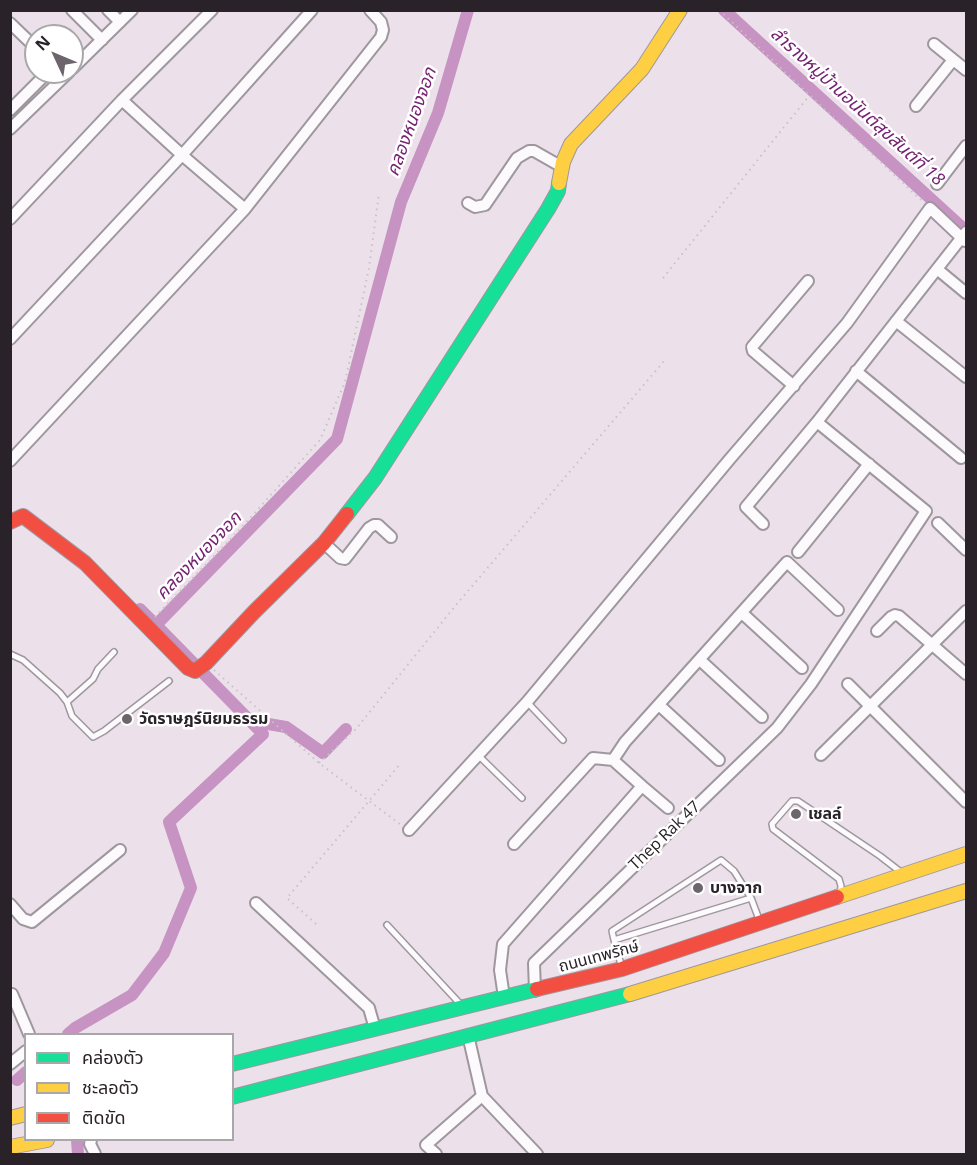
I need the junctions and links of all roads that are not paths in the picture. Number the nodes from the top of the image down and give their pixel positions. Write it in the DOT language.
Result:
graph roads {
  1 [pos="72,10"];
  2 [pos="108,10"];
  3 [pos="132,10"];
  4 [pos="212,10"];
  5 [pos="312,10"];
  6 [pos="370,10"];
  7 [pos="680,10"];
  8 [pos="120,22"];
  9 [pos="11,23"];
  10 [pos="24,36"];
  11 [pos="102,40"];
  12 [pos="934,44"];
  13 [pos="84,58"];
  14 [pos="953,60"];
  15 [pos="966,70"];
  16 [pos="36,84"];
  17 [pos="57,84"];
  18 [pos="122,100"];
  19 [pos="916,106"];
  20 [pos="10,110"];
  21 [pos="10,129"];
  22 [pos="966,146"];
  23 [pos="182,155"];
  24 [pos="562,167"];
  25 [pos="937,184"];
  26 [pos="468,203"];
  27 [pos="245,209"];
  28 [pos="10,219"];
  29 [pos="965,237"];
  30 [pos="937,269"];
  31 [pos="808,281"];
  32 [pos="966,293"];
  33 [pos="896,321"];
  34 [pos="10,339"];
  35 [pos="856,371"];
  36 [pos="966,377"];
  37 [pos="794,386"];
  38 [pos="817,422"];
  39 [pos="961,458"];
  40 [pos="10,461"];
  41 [pos="869,464"];
  42 [pos="10,522"];
  43 [pos="763,524"];
  44 [pos="938,524"];
  45 [pos="392,537"];
  46 [pos="324,543"];
  47 [pos="966,550"];
  48 [pos="798,552"];
  49 [pos="838,610"];
  50 [pos="966,611"];
  51 [pos="742,613"];
  52 [pos="877,632"];
  53 [pos="934,645"];
  54 [pos="114,652"];
  55 [pos="10,654"];
  56 [pos="700,660"];
  57 [pos="802,668"];
  58 [pos="966,674"];
  59 [pos="169,681"];
  60 [pos="848,684"];
  61 [pos="67,702"];
  62 [pos="527,702"];
  63 [pos="659,705"];
  64 [pos="871,706"];
  65 [pos="762,717"];
  66 [pos="563,740"];
  67 [pos="821,755"];
  68 [pos="479,756"];
  69 [pos="613,760"];
  70 [pos="719,760"];
  71 [pos="642,786"];
  72 [pos="522,798"];
  73 [pos="966,802"];
  74 [pos="668,808"];
  75 [pos="408,830"];
  76 [pos="514,844"];
  77 [pos="120,850"];
  78 [pos="966,854"];
  79 [pos="904,875"];
  80 [pos="966,891"];
  81 [pos="840,896"];
  82 [pos="751,898"];
  83 [pos="256,903"];
  84 [pos="10,904"];
  85 [pos="760,923"];
  86 [pos="387,926"];
  87 [pos="614,940"];
  88 [pos="622,969"];
  89 [pos="535,991"];
  90 [pos="12,994"];
  91 [pos="504,997"];
  92 [pos="464,1008"];
  93 [pos="375,1029"];
  94 [pos="28,1033"];
  95 [pos="468,1035"];
  96 [pos="24,1053"];
  97 [pos="10,1064"];
  98 [pos="234,1064"];
  99 [pos="234,1096"];
  100 [pos="482,1096"];
  101 [pos="42,1141"];
  102 [pos="91,1141"];
  103 [pos="10,1147"];
  104 [pos="95,1155"];
  105 [pos="436,1155"];
  106 [pos="537,1155"];
  1 -- 11 [label="street"];
  2 -- 8 [label="street"];
  3 -- 8 [label="street"];
  4 -- 18 [label="street"];
  5 -- 23 [label="street"];
  6 -- 27 [label="street"];
  7 -- 24 [label="main road"];
  8 -- 11 [label="street"];
  9 -- 10 [label="street"];
  11 -- 13 [label="street"];
  12 -- 14 [label="street"];
  14 -- 15 [label="street"];
  14 -- 19 [label="street"];
  16 -- 20 [label="street"];
  17 -- 21 [label="street"];
  18 -- 23 [label="street"];
  18 -- 28 [label="street"];
  22 -- 25 [label="street"];
  23 -- 27 [label="street"];
  23 -- 34 [label="street"];
  24 -- 26 [label="street"];
  24 -- 46 [label="main road"];
  27 -- 40 [label="street"];
  29 -- 30 [label="street"];
  29 -- 37 [label="street"];
  30 -- 32 [label="street"];
  30 -- 33 [label="street"];
  31 -- 37 [label="street"];
  33 -- 35 [label="street"];
  33 -- 36 [label="street"];
  35 -- 38 [label="street"];
  35 -- 39 [label="street"];
  37 -- 62 [label="street"];
  38 -- 41 [label="street"];
  38 -- 43 [label="street"];
  41 -- 48 [label="street"];
  41 -- 89 [label="street, Thep Rak 47"];
  42 -- 46 [label="main road"];
  44 -- 47 [label="street"];
  45 -- 46 [label="street"];
  49 -- 51 [label="street"];
  50 -- 53 [label="street"];
  51 -- 56 [label="street"];
  51 -- 57 [label="street"];
  52 -- 53 [label="street"];
  53 -- 58 [label="street"];
  53 -- 64 [label="street"];
  54 -- 61 [label="lane"];
  55 -- 61 [label="lane"];
  56 -- 63 [label="street"];
  56 -- 65 [label="street"];
  59 -- 61 [label="lane"];
  60 -- 64 [label="street"];
  62 -- 66 [label="lane"];
  62 -- 68 [label="street"];
  63 -- 69 [label="street"];
  63 -- 70 [label="street"];
  64 -- 67 [label="street"];
  64 -- 73 [label="street"];
  68 -- 72 [label="lane"];
  68 -- 75 [label="street"];
  69 -- 71 [label="street"];
  69 -- 76 [label="street"];
  71 -- 74 [label="street"];
  71 -- 91 [label="street"];
  77 -- 84 [label="street"];
  78 -- 79 [label="main road, ถนนเทพรักษ์"];
  79 -- 81 [label="main road, ถนนเทพรักษ์"];
  79 -- 81 [label="lane"];
  80 -- 95 [label="main road"];
  81 -- 85 [label="main road, ถนนเทพรักษ์"];
  82 -- 85 [label="lane"];
  82 -- 87 [label="lane"];
  82 -- 87 [label="lane"];
  83 -- 93 [label="street"];
  85 -- 88 [label="main road, ถนนเทพรักษ์"];
  86 -- 92 [label="lane"];
  87 -- 88 [label="lane"];
  88 -- 89 [label="main road, ถนนเทพรักษ์"];
  89 -- 91 [label="main road, ถนนเทพรักษ์"];
  90 -- 94 [label="street"];
  91 -- 92 [label="main road, ถนนเทพรักษ์"];
  92 -- 93 [label="main road, ถนนเทพรักษ์"];
  93 -- 98 [label="main road, ถนนเทพรักษ์"];
  95 -- 99 [label="main road"];
  95 -- 100 [label="street"];
  96 -- 97 [label="street"];
  100 -- 105 [label="street"];
  100 -- 106 [label="street"];
  101 -- 103 [label="main road"];
  102 -- 104 [label="street"];
}
